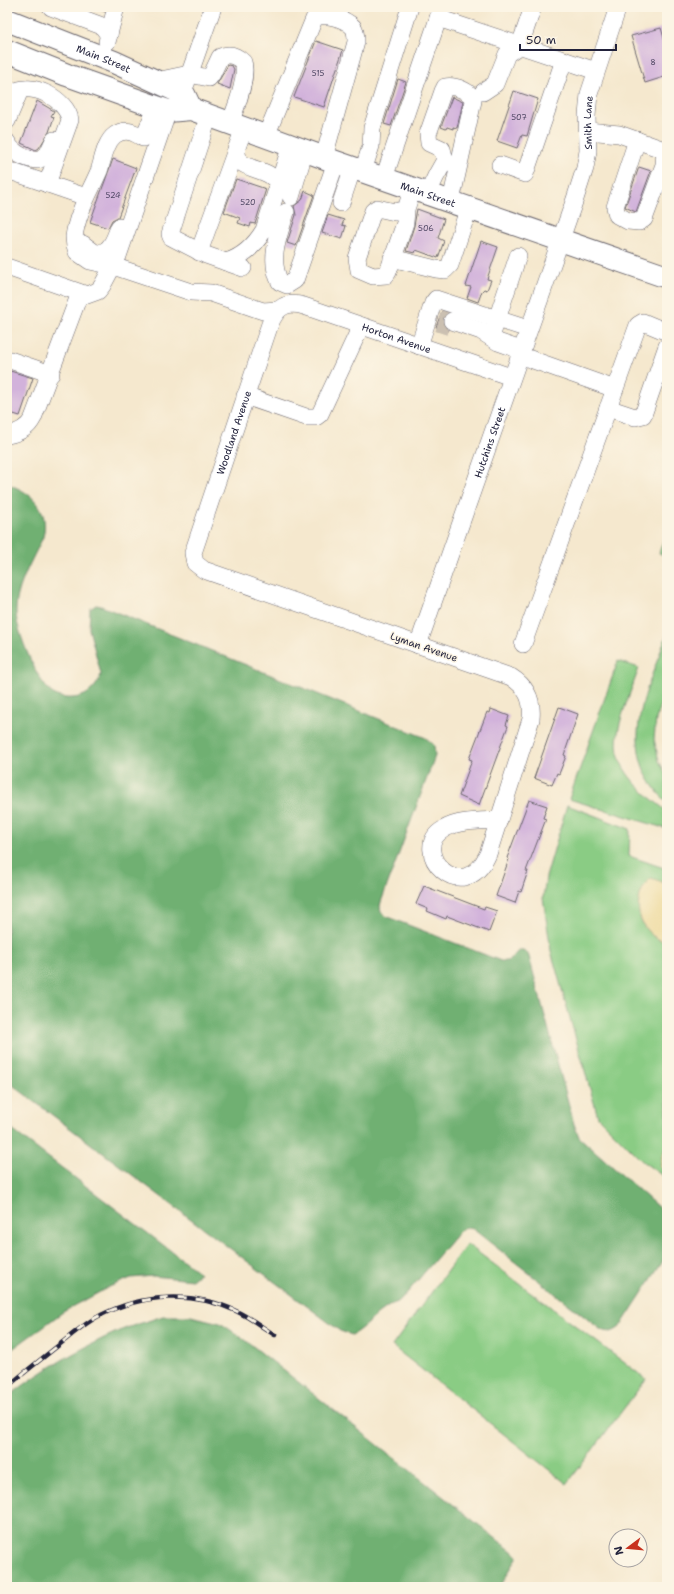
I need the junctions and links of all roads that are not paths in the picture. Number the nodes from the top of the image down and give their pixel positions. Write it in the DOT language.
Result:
graph roads {
  1 [pos="213,7"];
  2 [pos="410,7"];
  3 [pos="533,7"];
  4 [pos="618,7"];
  5 [pos="55,8"];
  6 [pos="90,13"];
  7 [pos="440,13"];
  8 [pos="7,20"];
  9 [pos="109,35"];
  10 [pos="520,45"];
  11 [pos="7,51"];
  12 [pos="103,57"];
  13 [pos="564,60"];
  14 [pos="596,71"];
  15 [pos="33,89"];
  16 [pos="483,92"];
  17 [pos="193,98"];
  18 [pos="57,101"];
  19 [pos="7,104"];
  20 [pos="162,109"];
  21 [pos="7,121"];
  22 [pos="237,125"];
  23 [pos="588,131"];
  24 [pos="266,136"];
  25 [pos="637,140"];
  26 [pos="7,142"];
  27 [pos="236,150"];
  28 [pos="666,152"];
  29 [pos="329,159"];
  30 [pos="500,165"];
  31 [pos="148,166"];
  32 [pos="7,170"];
  33 [pos="98,172"];
  34 [pos="384,178"];
  35 [pos="47,184"];
  36 [pos="421,191"];
  37 [pos="86,197"];
  38 [pos="285,198"];
  39 [pos="341,203"];
  40 [pos="460,204"];
  41 [pos="406,210"];
  42 [pos="561,239"];
  43 [pos="200,252"];
  44 [pos="518,256"];
  45 [pos="392,258"];
  46 [pos="226,262"];
  47 [pos="7,266"];
  48 [pos="113,266"];
  49 [pos="243,268"];
  50 [pos="667,277"];
  51 [pos="283,284"];
  52 [pos="80,293"];
  53 [pos="280,308"];
  54 [pos="441,317"];
  55 [pos="497,319"];
  56 [pos="361,326"];
  57 [pos="528,329"];
  58 [pos="667,332"];
  59 [pos="486,334"];
  60 [pos="419,346"];
  61 [pos="667,346"];
  62 [pos="520,352"];
  63 [pos="7,359"];
  64 [pos="51,374"];
  65 [pos="511,377"];
  66 [pos="615,389"];
  67 [pos="245,396"];
  68 [pos="608,408"];
  69 [pos="7,435"];
  70 [pos="194,561"];
  71 [pos="418,644"];
  72 [pos="523,644"];
  73 [pos="498,820"];
  1 -- 17 [label="street"];
  2 -- 29 [label="street"];
  3 -- 10 [label="street"];
  4 -- 14 [label="street, Smith Lane"];
  5 -- 6 [label="street"];
  6 -- 9 [label="street"];
  6 -- 9 [label="street"];
  7 -- 10 [label="street"];
  7 -- 34 [label="street"];
  8 -- 12 [label="main road, Main Street"];
  9 -- 12 [label="street"];
  10 -- 13 [label="street"];
  10 -- 16 [label="street"];
  11 -- 20 [label="main road, Main Street"];
  12 -- 17 [label="main road, Main Street"];
  13 -- 14 [label="street"];
  13 -- 30 [label="street"];
  14 -- 23 [label="street, Smith Lane"];
  15 -- 18 [label="street"];
  15 -- 19 [label="street"];
  15 -- 21 [label="street"];
  17 -- 20 [label="main road, Main Street"];
  17 -- 22 [label="main road, Main Street"];
  17 -- 22 [label="street"];
  17 -- 43 [label="street"];
  18 -- 26 [label="street"];
  18 -- 35 [label="street"];
  20 -- 31 [label="street"];
  20 -- 33 [label="street"];
  22 -- 24 [label="main road, Main Street"];
  22 -- 27 [label="street"];
  23 -- 25 [label="street"];
  23 -- 42 [label="street, Smith Lane"];
  24 -- 29 [label="main road, Main Street"];
  24 -- 29 [label="street"];
  25 -- 28 [label="street"];
  25 -- 28 [label="street"];
  27 -- 38 [label="street"];
  27 -- 43 [label="street"];
  29 -- 34 [label="main road, Main Street"];
  29 -- 38 [label="street"];
  29 -- 39 [label="street"];
  29 -- 51 [label="street"];
  31 -- 33 [label="street"];
  31 -- 48 [label="street"];
  32 -- 35 [label="street"];
  33 -- 37 [label="street, Horton Avenue"];
  34 -- 36 [label="main road, Main Street"];
  35 -- 37 [label="street"];
  36 -- 40 [label="main road, Main Street"];
  36 -- 40 [label="street"];
  36 -- 41 [label="street"];
  37 -- 48 [label="street, Horton Avenue"];
  38 -- 46 [label="street"];
  38 -- 51 [label="street"];
  40 -- 42 [label="main road, Main Street"];
  40 -- 45 [label="street"];
  41 -- 45 [label="street"];
  41 -- 45 [label="street"];
  42 -- 50 [label="main road, Main Street"];
  42 -- 57 [label="street, Hutchins Street"];
  43 -- 46 [label="street"];
  44 -- 55 [label="street"];
  46 -- 49 [label="street"];
  47 -- 52 [label="street"];
  48 -- 52 [label="street"];
  48 -- 53 [label="street, Horton Avenue"];
  51 -- 53 [label="street"];
  52 -- 64 [label="street"];
  53 -- 56 [label="street, Horton Avenue"];
  53 -- 67 [label="street, Woodland Avenue"];
  54 -- 55 [label="street"];
  54 -- 59 [label="street"];
  54 -- 60 [label="street"];
  55 -- 57 [label="street"];
  55 -- 59 [label="street"];
  56 -- 60 [label="street, Horton Avenue"];
  56 -- 67 [label="street"];
  57 -- 62 [label="street, Hutchins Street"];
  58 -- 66 [label="street"];
  59 -- 62 [label="street"];
  60 -- 65 [label="street, Horton Avenue"];
  61 -- 68 [label="street"];
  62 -- 65 [label="street, Hutchins Street"];
  62 -- 66 [label="street"];
  63 -- 64 [label="street"];
  64 -- 69 [label="street"];
  65 -- 71 [label="street, Hutchins Street"];
  66 -- 68 [label="street"];
  67 -- 70 [label="street, Woodland Avenue"];
  68 -- 72 [label="street"];
  70 -- 71 [label="street, Lyman Avenue"];
  71 -- 73 [label="street, Lyman Avenue"];
}
